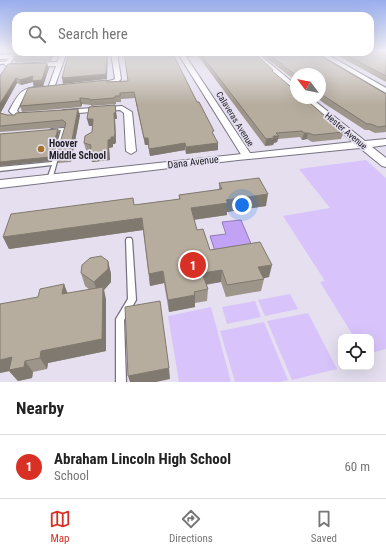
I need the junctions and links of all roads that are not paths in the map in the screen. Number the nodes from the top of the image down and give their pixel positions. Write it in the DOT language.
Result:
graph roads {
  1 [pos="58,69"];
  2 [pos="116,69"];
  3 [pos="191,69"];
  4 [pos="271,69"];
  5 [pos="348,69"];
  6 [pos="95,84"];
  7 [pos="290,85"];
  8 [pos="386,91"];
  9 [pos="313,104"];
  10 [pos="53,113"];
  11 [pos="38,114"];
  12 [pos="46,131"];
  13 [pos="386,142"];
  14 [pos="362,145"];
  15 [pos="131,151"];
  16 [pos="247,156"];
  17 [pos="54,163"];
  18 [pos="386,164"];
  19 [pos="0,169"];
  20 [pos="50,179"];
  21 [pos="0,184"];
  22 [pos="129,240"];
  23 [pos="121,382"];
  1 -- 11 [label="street"];
  2 -- 6 [label="street"];
  3 -- 16 [label="street, Calaveras Avenue"];
  4 -- 7 [label="street"];
  5 -- 8 [label="street"];
  9 -- 14 [label="street, Hester Avenue"];
  10 -- 15 [label="street"];
  12 -- 17 [label="lane"];
  13 -- 14 [label="street, Dana Avenue"];
  14 -- 16 [label="street, Dana Avenue"];
  14 -- 18 [label="street, Hester Avenue"];
  16 -- 20 [label="street, Dana Avenue"];
  17 -- 19 [label="lane"];
  17 -- 20 [label="lane"];
  20 -- 21 [label="street, Dana Avenue"];
  22 -- 23 [label="lane"];
}
